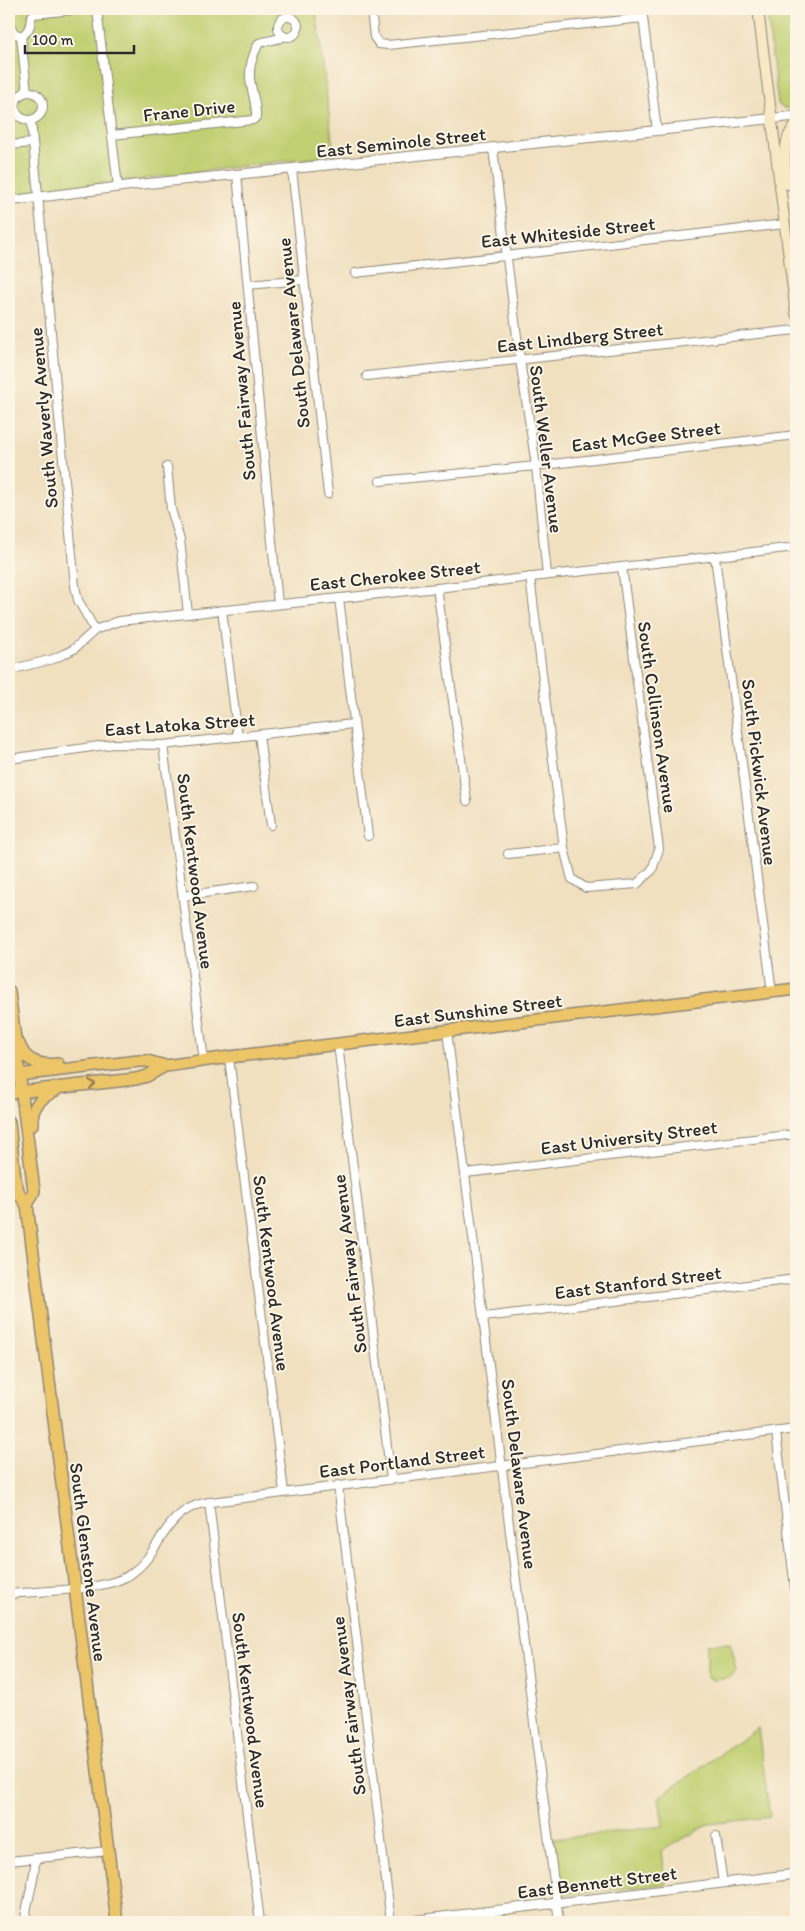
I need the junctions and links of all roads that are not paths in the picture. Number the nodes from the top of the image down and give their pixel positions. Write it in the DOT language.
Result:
graph roads {
  1 [pos="81,9"];
  2 [pos="97,9"];
  3 [pos="371,9"];
  4 [pos="642,9"];
  5 [pos="758,9"];
  6 [pos="643,18"];
  7 [pos="9,23"];
  8 [pos="282,35"];
  9 [pos="22,36"];
  10 [pos="27,92"];
  11 [pos="796,116"];
  12 [pos="772,118"];
  13 [pos="31,121"];
  14 [pos="796,124"];
  15 [pos="657,131"];
  16 [pos="112,135"];
  17 [pos="33,143"];
  18 [pos="9,145"];
  19 [pos="493,149"];
  20 [pos="292,169"];
  21 [pos="237,174"];
  22 [pos="118,187"];
  23 [pos="39,198"];
  24 [pos="9,201"];
  25 [pos="783,207"];
  26 [pos="785,224"];
  27 [pos="507,255"];
  28 [pos="355,273"];
  29 [pos="303,280"];
  30 [pos="248,285"];
  31 [pos="796,314"];
  32 [pos="796,330"];
  33 [pos="520,360"];
  34 [pos="368,376"];
  35 [pos="796,434"];
  36 [pos="536,466"];
  37 [pos="167,467"];
  38 [pos="380,481"];
  39 [pos="328,494"];
  40 [pos="796,547"];
  41 [pos="715,557"];
  42 [pos="622,568"];
  43 [pos="546,576"];
  44 [pos="530,577"];
  45 [pos="437,588"];
  46 [pos="339,598"];
  47 [pos="278,604"];
  48 [pos="222,610"];
  49 [pos="188,614"];
  50 [pos="95,630"];
  51 [pos="9,670"];
  52 [pos="353,724"];
  53 [pos="260,735"];
  54 [pos="238,737"];
  55 [pos="164,745"];
  56 [pos="9,759"];
  57 [pos="467,801"];
  58 [pos="271,825"];
  59 [pos="368,836"];
  60 [pos="564,848"];
  61 [pos="508,854"];
  62 [pos="254,886"];
  63 [pos="183,896"];
  64 [pos="796,989"];
  65 [pos="9,990"];
  66 [pos="772,992"];
  67 [pos="447,1031"];
  68 [pos="15,1034"];
  69 [pos="338,1044"];
  70 [pos="229,1058"];
  71 [pos="139,1061"];
  72 [pos="204,1061"];
  73 [pos="165,1066"];
  74 [pos="15,1076"];
  75 [pos="61,1087"];
  76 [pos="22,1091"];
  77 [pos="9,1093"];
  78 [pos="9,1122"];
  79 [pos="796,1134"];
  80 [pos="10,1137"];
  81 [pos="466,1173"];
  82 [pos="33,1181"];
  83 [pos="27,1205"];
  84 [pos="796,1279"];
  85 [pos="484,1317"];
  86 [pos="796,1429"];
  87 [pos="776,1432"];
  88 [pos="502,1465"];
  89 [pos="391,1479"];
  90 [pos="338,1485"];
  91 [pos="284,1492"];
  92 [pos="209,1502"];
  93 [pos="74,1588"];
  94 [pos="9,1594"];
  95 [pos="796,1596"];
  96 [pos="716,1836"];
  97 [pos="108,1851"];
  98 [pos="35,1858"];
  99 [pos="9,1860"];
  100 [pos="796,1874"];
  101 [pos="723,1884"];
  102 [pos="556,1903"];
  103 [pos="25,1922"];
  104 [pos="117,1922"];
  105 [pos="260,1922"];
  106 [pos="391,1922"];
  107 [pos="402,1922"];
  108 [pos="559,1922"];
  1 -- 9 [label="street"];
  2 -- 16 [label="street"];
  3 -- 6 [label="street"];
  4 -- 6 [label="street"];
  5 -- 12 [label="main road"];
  6 -- 15 [label="street"];
  7 -- 9 [label="street"];
  8 -- 16 [label="street, Frane Drive"];
  9 -- 10 [label="street"];
  10 -- 13 [label="street"];
  10 -- 13 [label="street"];
  11 -- 12 [label="street, East Seminole Street"];
  12 -- 15 [label="street, East Seminole Street"];
  12 -- 25 [label="main road"];
  13 -- 17 [label="street, South Waverly Avenue"];
  14 -- 25 [label="main road"];
  15 -- 19 [label="street, East Seminole Street"];
  16 -- 22 [label="street"];
  17 -- 18 [label="street"];
  17 -- 23 [label="street, South Waverly Avenue"];
  19 -- 20 [label="street, East Seminole Street"];
  19 -- 27 [label="street, South Weller Avenue"];
  20 -- 21 [label="street, East Seminole Street"];
  20 -- 29 [label="street, South Delaware Avenue"];
  21 -- 22 [label="street, East Seminole Street"];
  21 -- 30 [label="street, South Fairway Avenue"];
  22 -- 23 [label="street, East Seminole Street"];
  23 -- 24 [label="street, East Seminole Street"];
  23 -- 50 [label="street, South Waverly Avenue"];
  25 -- 26 [label="main road"];
  26 -- 27 [label="street, East Whiteside Street"];
  26 -- 31 [label="main road"];
  27 -- 28 [label="street, East Whiteside Street"];
  27 -- 33 [label="street, South Weller Avenue"];
  29 -- 30 [label="street"];
  29 -- 39 [label="street, South Delaware Avenue"];
  30 -- 47 [label="street, South Fairway Avenue"];
  32 -- 33 [label="street, East Lindberg Street"];
  33 -- 34 [label="street, East Lindberg Street"];
  33 -- 36 [label="street, South Weller Avenue"];
  35 -- 36 [label="street, East McGee Street"];
  36 -- 38 [label="street, East McGee Street"];
  36 -- 43 [label="street, South Weller Avenue"];
  37 -- 49 [label="street"];
  40 -- 41 [label="street, East Cherokee Street"];
  41 -- 42 [label="street, East Cherokee Street"];
  41 -- 66 [label="street, South Pickwick Avenue"];
  42 -- 43 [label="street, East Cherokee Street"];
  42 -- 60 [label="street, South Collinson Avenue"];
  43 -- 44 [label="street, East Cherokee Street"];
  44 -- 45 [label="street, East Cherokee Street"];
  44 -- 60 [label="street"];
  45 -- 46 [label="street, East Cherokee Street"];
  45 -- 57 [label="street"];
  46 -- 47 [label="street, East Cherokee Street"];
  46 -- 52 [label="street"];
  47 -- 48 [label="street, East Cherokee Street"];
  48 -- 49 [label="street, East Cherokee Street"];
  48 -- 54 [label="street"];
  49 -- 50 [label="street, East Cherokee Street"];
  50 -- 51 [label="street, East Cherokee Street"];
  52 -- 53 [label="street, East Latoka Street"];
  52 -- 59 [label="street"];
  53 -- 54 [label="street, East Latoka Street"];
  53 -- 58 [label="street"];
  54 -- 55 [label="street, East Latoka Street"];
  55 -- 56 [label="street, East Latoka Street"];
  55 -- 63 [label="street, South Kentwood Avenue"];
  60 -- 61 [label="street"];
  62 -- 63 [label="street"];
  63 -- 72 [label="street, South Kentwood Avenue"];
  64 -- 66 [label="main road, East Sunshine Street"];
  65 -- 68 [label="main road, South Glenstone Avenue"];
  66 -- 67 [label="main road, East Sunshine Street"];
  67 -- 69 [label="main road, East Sunshine Street"];
  67 -- 81 [label="street, South Delaware Avenue"];
  68 -- 71 [label="main road"];
  68 -- 74 [label="main road, South Glenstone Avenue"];
  69 -- 70 [label="main road, East Sunshine Street"];
  69 -- 89 [label="street, South Fairway Avenue"];
  70 -- 72 [label="main road, East Sunshine Street"];
  70 -- 91 [label="street, South Kentwood Avenue"];
  71 -- 73 [label="main road, East Sunshine Street"];
  71 -- 74 [label="main road, East Sunshine Street"];
  72 -- 73 [label="main road, East Sunshine Street"];
  75 -- 73 [label="main road, East Sunshine Street, one-way"];
  74 -- 76 [label="main road, South Glenstone Avenue"];
  75 -- 76 [label="main road, East Sunshine Street"];
  75 -- 82 [label="main road"];
  76 -- 77 [label="main road, East Sunshine Street"];
  76 -- 82 [label="main road, South Glenstone Avenue"];
  78 -- 80 [label="main road, South Glenstone Avenue"];
  79 -- 81 [label="street, East University Street"];
  80 -- 83 [label="main road, South Glenstone Avenue"];
  81 -- 85 [label="street, South Delaware Avenue"];
  82 -- 83 [label="main road, South Glenstone Avenue"];
  83 -- 93 [label="main road, South Glenstone Avenue"];
  84 -- 85 [label="street, East Stanford Street"];
  85 -- 88 [label="street, South Delaware Avenue"];
  86 -- 87 [label="street, East Portland Street"];
  87 -- 88 [label="street, East Portland Street"];
  87 -- 95 [label="street"];
  88 -- 89 [label="street, East Portland Street"];
  88 -- 102 [label="street, South Delaware Avenue"];
  89 -- 90 [label="street, East Portland Street"];
  90 -- 91 [label="street, East Portland Street"];
  90 -- 106 [label="street, South Fairway Avenue"];
  91 -- 92 [label="street, East Portland Street"];
  92 -- 93 [label="street, East Portland Street"];
  92 -- 105 [label="street, South Kentwood Avenue"];
  93 -- 94 [label="street, East Portland Street"];
  93 -- 97 [label="main road, South Glenstone Avenue"];
  96 -- 101 [label="street"];
  97 -- 98 [label="street"];
  97 -- 104 [label="main road, South Glenstone Avenue"];
  98 -- 99 [label="street"];
  98 -- 103 [label="street"];
  100 -- 101 [label="street, East Bennett Street"];
  101 -- 102 [label="street, East Bennett Street"];
  102 -- 107 [label="street, East Bennett Street"];
  102 -- 108 [label="street, South Delaware Avenue"];
}
